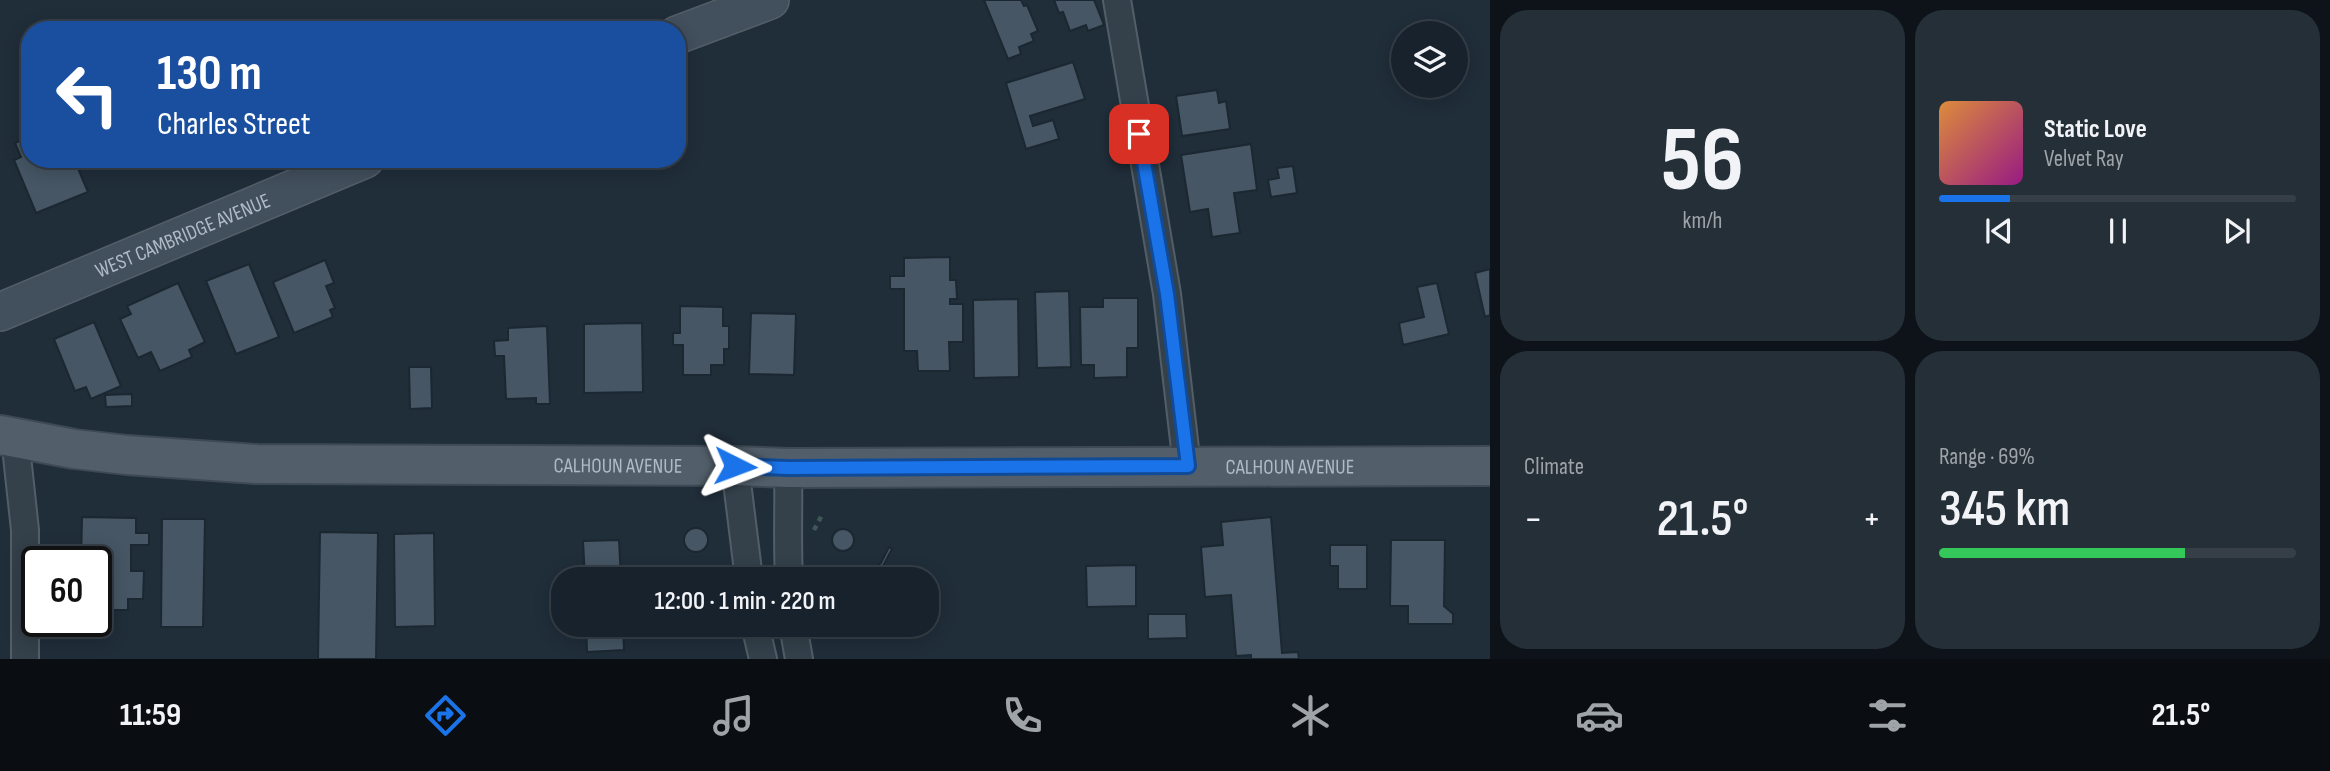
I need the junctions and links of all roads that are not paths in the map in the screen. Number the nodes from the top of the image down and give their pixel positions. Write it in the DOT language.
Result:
graph roads {
  1 [pos="770,0"];
  2 [pos="1117,0"];
  3 [pos="686,32"];
  4 [pos="344,168"];
  5 [pos="0,313"];
  6 [pos="8,437"];
  7 [pos="735,466"];
  8 [pos="1188,466"];
  9 [pos="1490,466"];
  10 [pos="788,468"];
  11 [pos="748,567"];
  12 [pos="788,567"];
  13 [pos="758,637"];
  14 [pos="795,637"];
  15 [pos="25,659"];
  16 [pos="763,659"];
  17 [pos="799,659"];
  1 -- 3 [label="main road"];
  2 -- 8 [label="street"];
  4 -- 5 [label="main road, WEST CAMBRIDGE AVENUE"];
  6 -- 7 [label="main road, CALHOUN AVENUE"];
  6 -- 15 [label="street"];
  7 -- 10 [label="main road, CALHOUN AVENUE"];
  7 -- 11 [label="street"];
  8 -- 9 [label="main road, CALHOUN AVENUE"];
  8 -- 10 [label="main road, CALHOUN AVENUE"];
  10 -- 12 [label="street"];
  13 -- 16 [label="street"];
  14 -- 17 [label="street"];
}
